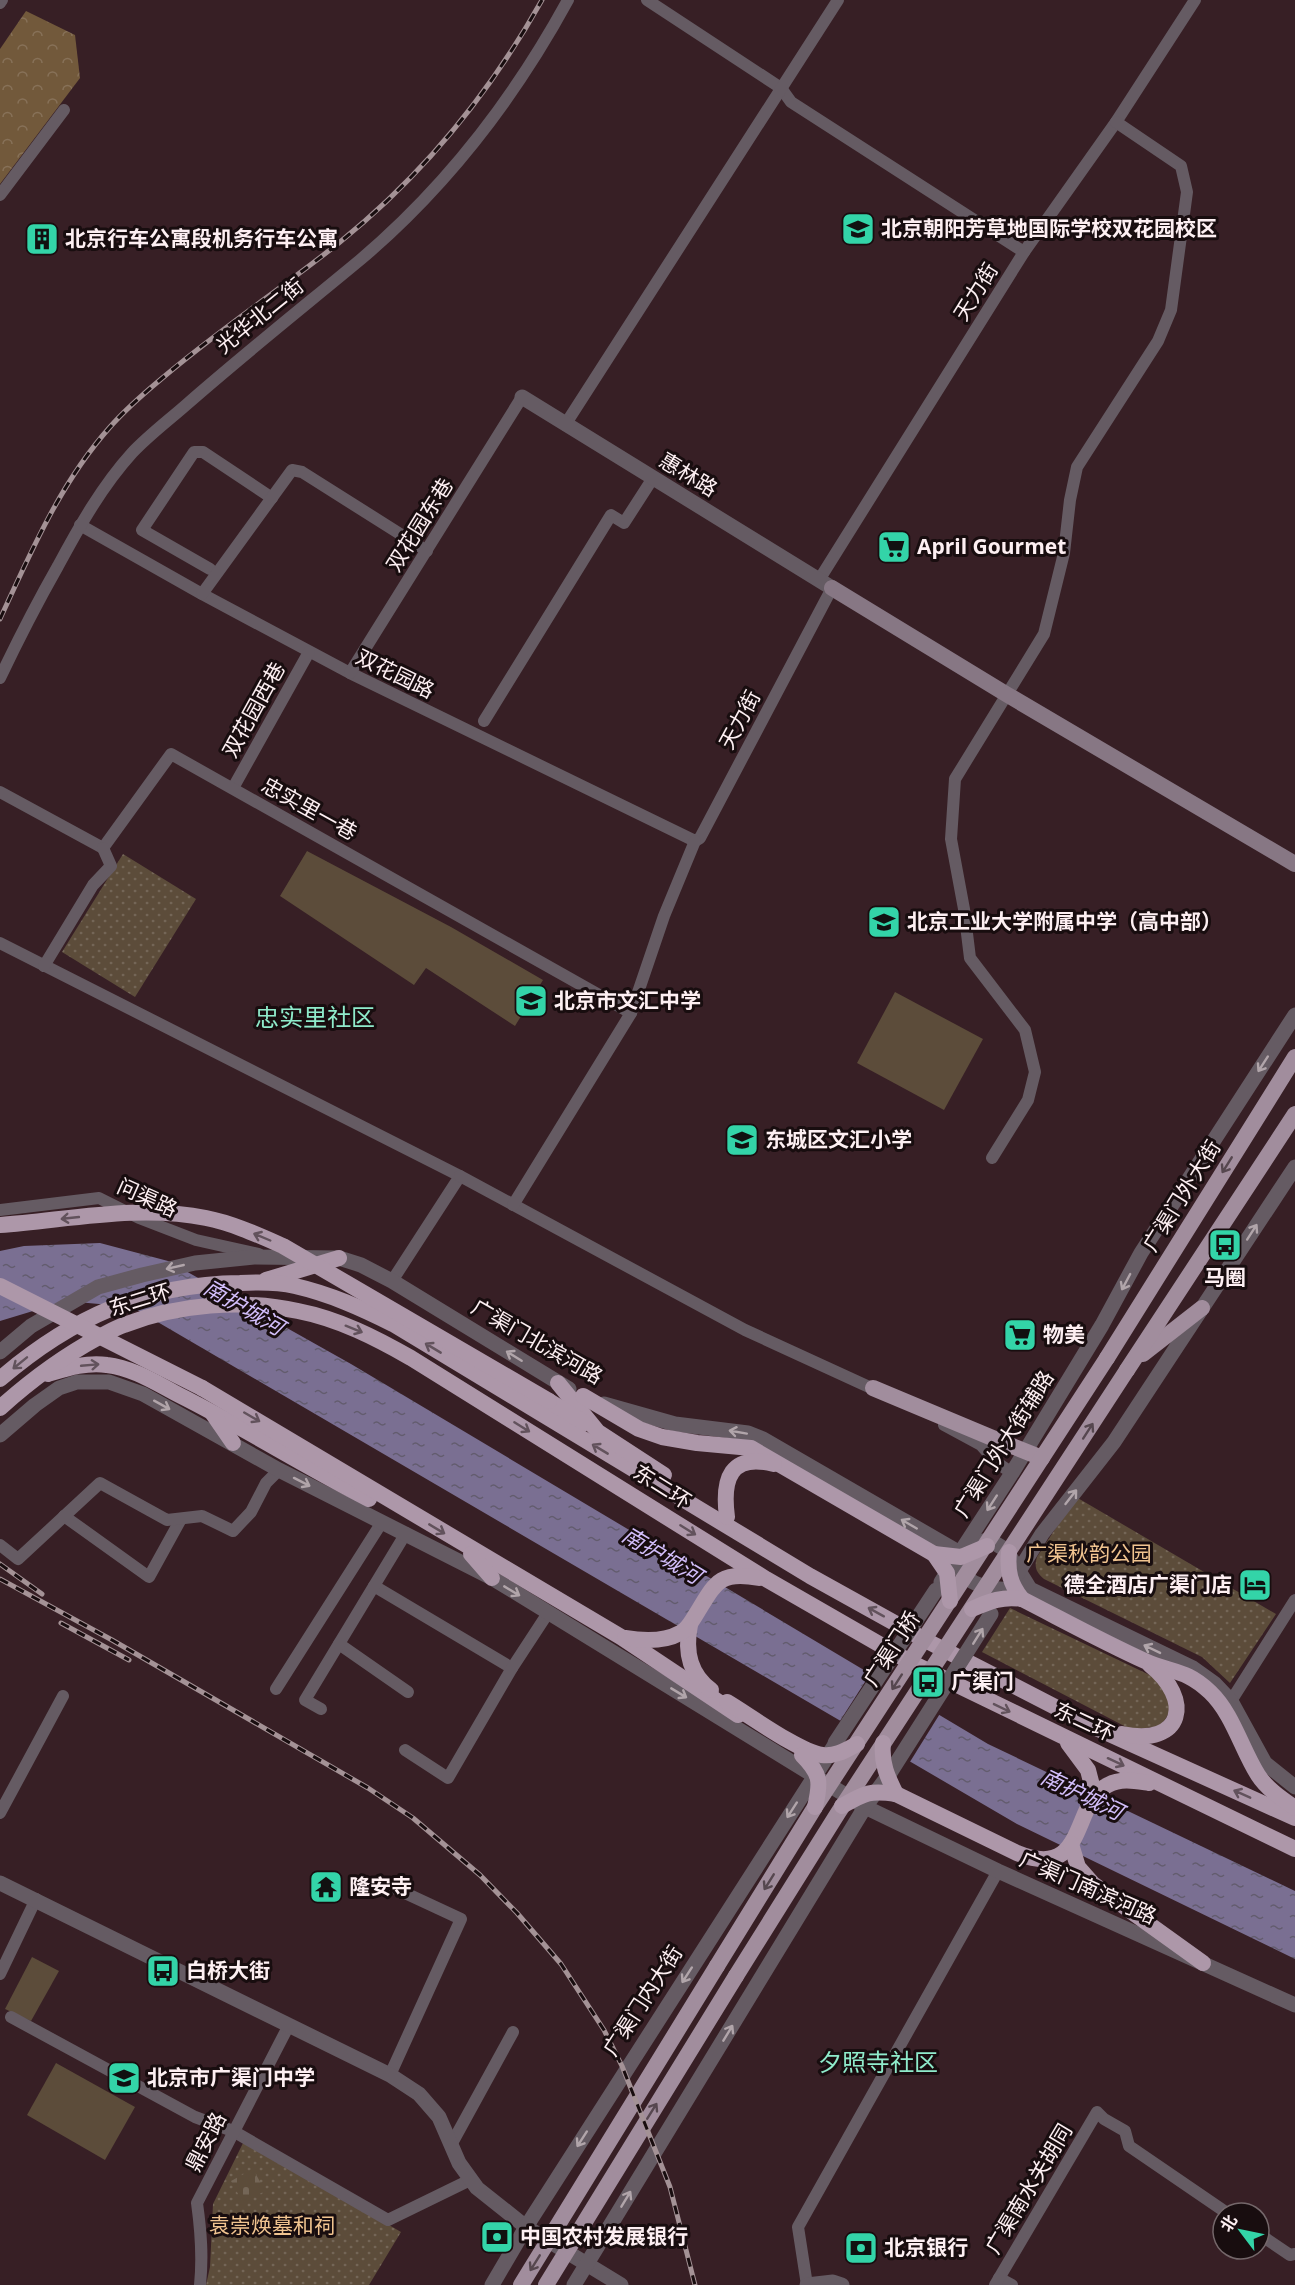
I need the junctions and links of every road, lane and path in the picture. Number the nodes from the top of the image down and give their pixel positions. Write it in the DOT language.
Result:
graph roads {
  1 [pos="568,0"];
  2 [pos="647,0"];
  3 [pos="838,0"];
  4 [pos="1195,0"];
  5 [pos="781,88"];
  6 [pos="64,110"];
  7 [pos="1116,122"];
  8 [pos="0,195"];
  9 [pos="1024,252"];
  10 [pos="522,398"];
  11 [pos="565,424"];
  12 [pos="653,478"];
  13 [pos="272,498"];
  14 [pos="80,525"];
  15 [pos="427,551"];
  16 [pos="210,568"];
  17 [pos="826,584"];
  18 [pos="202,594"];
  19 [pos="309,652"];
  20 [pos="350,673"];
  21 [pos="0,678"];
  22 [pos="1006,694"];
  23 [pos="484,720"];
  24 [pos="233,788"];
  25 [pos="0,792"];
  26 [pos="698,839"];
  27 [pos="103,848"];
  28 [pos="1295,864"];
  29 [pos="0,944"];
  30 [pos="44,966"];
  31 [pos="631,1013"];
  32 [pos="1295,1015"];
  33 [pos="1295,1057"];
  34 [pos="1295,1114"];
  35 [pos="992,1158"];
  36 [pos="1293,1174"];
  37 [pos="460,1176"];
  38 [pos="513,1205"];
  39 [pos="0,1210"];
  40 [pos="0,1224"];
  41 [pos="275,1258"];
  42 [pos="339,1258"];
  43 [pos="392,1281"];
  44 [pos="257,1282"];
  45 [pos="0,1286"];
  46 [pos="1202,1308"];
  47 [pos="0,1352"];
  48 [pos="1107,1358"];
  49 [pos="1130,1366"];
  50 [pos="33,1378"];
  51 [pos="0,1379"];
  52 [pos="558,1383"];
  53 [pos="873,1388"];
  54 [pos="583,1396"];
  55 [pos="0,1408"];
  56 [pos="211,1411"];
  57 [pos="598,1432"];
  58 [pos="0,1435"];
  59 [pos="233,1443"];
  60 [pos="1042,1458"];
  61 [pos="788,1467"];
  62 [pos="279,1470"];
  63 [pos="1012,1473"];
  64 [pos="412,1514"];
  65 [pos="64,1516"];
  66 [pos="727,1517"];
  67 [pos="181,1519"];
  68 [pos="382,1522"];
  69 [pos="406,1533"];
  70 [pos="462,1544"];
  71 [pos="0,1545"];
  72 [pos="987,1546"];
  73 [pos="1009,1552"];
  74 [pos="934,1554"];
  75 [pos="958,1556"];
  76 [pos="1018,1572"];
  77 [pos="810,1575"];
  78 [pos="492,1578"];
  79 [pos="766,1580"];
  80 [pos="374,1586"];
  81 [pos="1008,1589"];
  82 [pos="936,1590"];
  83 [pos="1022,1599"];
  84 [pos="1295,1600"];
  85 [pos="951,1601"];
  86 [pos="972,1609"];
  87 [pos="548,1613"];
  88 [pos="690,1625"];
  89 [pos="621,1637"];
  90 [pos="339,1644"];
  91 [pos="1147,1662"];
  92 [pos="512,1668"];
  93 [pos="276,1689"];
  94 [pos="408,1692"];
  95 [pos="63,1696"];
  96 [pos="1231,1701"];
  97 [pos="321,1709"];
  98 [pos="1096,1728"];
  99 [pos="1063,1737"];
  100 [pos="835,1743"];
  101 [pos="883,1743"];
  102 [pos="857,1744"];
  103 [pos="405,1750"];
  104 [pos="814,1775"];
  105 [pos="1165,1785"];
  106 [pos="1295,1787"];
  107 [pos="896,1794"];
  108 [pos="1095,1797"];
  109 [pos="842,1806"];
  110 [pos="815,1807"];
  111 [pos="865,1808"];
  112 [pos="1295,1808"];
  113 [pos="0,1813"];
  114 [pos="1295,1818"];
  115 [pos="1071,1844"];
  116 [pos="1295,1849"];
  117 [pos="998,1871"];
  118 [pos="0,1883"];
  119 [pos="390,1886"];
  120 [pos="36,1899"];
  121 [pos="1203,1963"];
  122 [pos="717,1966"];
  123 [pos="0,1974"];
  124 [pos="1295,2005"];
  125 [pos="12,2017"];
  126 [pos="289,2025"];
  127 [pos="513,2032"];
  128 [pos="390,2075"];
  129 [pos="233,2131"];
  130 [pos="451,2145"];
  131 [pos="470,2180"];
  132 [pos="1211,2202"];
  133 [pos="526,2227"];
  134 [pos="548,2240"];
  135 [pos="1271,2242"];
  136 [pos="566,2251"];
  137 [pos="1295,2254"];
  138 [pos="587,2264"];
  139 [pos="997,2282"];
  140 [pos="200,2285"];
  141 [pos="492,2285"];
  142 [pos="521,2285"];
  143 [pos="546,2285"];
  144 [pos="574,2285"];
  145 [pos="621,2285"];
  146 [pos="807,2285"];
  147 [pos="842,2285"];
  148 [pos="1012,2285"];
  1 -- 14 [label="street, 光华北二街"];
  2 -- 5 [label="street"];
  3 -- 5 [label="street"];
  4 -- 7 [label="street, 天力街"];
  5 -- 9 [label="street"];
  5 -- 11 [label="street"];
  6 -- 8 [label="street"];
  7 -- 9 [label="street, 天力街"];
  7 -- 22 [label="street"];
  9 -- 17 [label="street, 天力街"];
  10 -- 11 [label="street, 惠林路"];
  10 -- 15 [label="street, 双花园东巷"];
  11 -- 12 [label="street, 惠林路"];
  12 -- 17 [label="street, 惠林路"];
  12 -- 23 [label="street"];
  13 -- 15 [label="street"];
  13 -- 16 [label="street"];
  13 -- 18 [label="street"];
  14 -- 18 [label="street, 双花园路"];
  14 -- 21 [label="street, 光华北二街"];
  15 -- 20 [label="street, 双花园东巷"];
  17 -- 22 [label="main road"];
  17 -- 26 [label="street, 天力街"];
  18 -- 19 [label="street, 双花园路"];
  19 -- 20 [label="street, 双花园路"];
  19 -- 24 [label="street, 双花园西巷"];
  20 -- 26 [label="street, 双花园路"];
  22 -- 28 [label="main road"];
  22 -- 35 [label="street"];
  24 -- 27 [label="street, 忠实里一巷"];
  24 -- 31 [label="street, 忠实里一巷"];
  25 -- 27 [label="street"];
  26 -- 31 [label="street, 天力街"];
  27 -- 30 [label="street"];
  29 -- 30 [label="street"];
  30 -- 37 [label="street"];
  31 -- 38 [label="street, 天力街"];
  32 -- 63 [label="street, 广渠门外大街辅路, one-way"];
  33 -- 48 [label="main road, 广渠门外大街, one-way"];
  34 -- 49 [label="main road"];
  46 -- 36 [label="street, one-way"];
  37 -- 38 [label="street"];
  37 -- 43 [label="street"];
  38 -- 53 [label="street"];
  39 -- 41 [label="street, 问渠路"];
  57 -- 40 [label="highway, one-way, bridge"];
  41 -- 42 [label="street, 广渠门北滨河路"];
  41 -- 47 [label="street, 广渠门北滨河路, one-way"];
  42 -- 43 [label="street, 广渠门北滨河路"];
  42 -- 44 [label="highway"];
  52 -- 43 [label="street, 广渠门北滨河路, one-way"];
  44 -- 51 [label="highway, 东二环, one-way"];
  77 -- 44 [label="highway, 东二环, one-way"];
  45 -- 64 [label="highway, one-way, bridge"];
  46 -- 49 [label="main road"];
  76 -- 46 [label="street, one-way"];
  48 -- 60 [label="main road, 广渠门桥, bridge"];
  73 -- 49 [label="main road, one-way, bridge"];
  50 -- 55 [label="highway, 东二环"];
  50 -- 56 [label="highway, one-way"];
  50 -- 79 [label="highway, 东二环, one-way"];
  52 -- 54 [label="street, 广渠门北滨河路"];
  52 -- 57 [label="highway"];
  53 -- 60 [label="main road, bridge"];
  53 -- 63 [label="street"];
  54 -- 61 [label="highway"];
  75 -- 54 [label="street, 广渠门北滨河路, one-way"];
  56 -- 59 [label="highway"];
  56 -- 64 [label="highway"];
  57 -- 66 [label="highway"];
  58 -- 59 [label="street, one-way"];
  59 -- 62 [label="street"];
  60 -- 72 [label="main road, 广渠门桥, bridge"];
  61 -- 66 [label="highway"];
  61 -- 74 [label="highway"];
  62 -- 67 [label="street"];
  62 -- 68 [label="street, one-way"];
  63 -- 75 [label="street, 广渠门外大街辅路, one-way"];
  64 -- 70 [label="highway, one-way"];
  65 -- 67 [label="street"];
  65 -- 67 [label="street"];
  65 -- 71 [label="street"];
  66 -- 77 [label="highway"];
  68 -- 69 [label="street"];
  68 -- 93 [label="street"];
  69 -- 78 [label="street"];
  69 -- 80 [label="street"];
  70 -- 78 [label="highway"];
  70 -- 89 [label="highway"];
  72 -- 74 [label="highway, bridge"];
  72 -- 85 [label="main road, 广渠门桥, bridge"];
  73 -- 83 [label="highway, bridge"];
  73 -- 86 [label="main road, bridge"];
  74 -- 85 [label="highway, bridge"];
  75 -- 76 [label="street"];
  75 -- 81 [label="street"];
  75 -- 82 [label="street, 广渠门外大街辅路"];
  76 -- 81 [label="street"];
  96 -- 76 [label="street, one-way"];
  98 -- 77 [label="highway, 东二环, one-way"];
  78 -- 87 [label="street, one-way"];
  79 -- 88 [label="highway"];
  79 -- 99 [label="highway, 东二环, one-way"];
  80 -- 90 [label="street"];
  80 -- 92 [label="street"];
  111 -- 81 [label="street, one-way, bridge"];
  82 -- 100 [label="street, 广渠门桥, bridge"];
  83 -- 86 [label="highway, bridge"];
  83 -- 91 [label="highway"];
  84 -- 96 [label="street"];
  85 -- 102 [label="main road, 广渠门桥, one-way, bridge"];
  86 -- 101 [label="main road, bridge"];
  87 -- 92 [label="street"];
  87 -- 104 [label="street, one-way"];
  88 -- 89 [label="highway"];
  88 -- 102 [label="highway, bridge"];
  89 -- 110 [label="highway, bridge"];
  90 -- 94 [label="street"];
  90 -- 97 [label="street"];
  91 -- 98 [label="highway"];
  91 -- 112 [label="highway"];
  92 -- 103 [label="street"];
  95 -- 113 [label="street"];
  96 -- 106 [label="street"];
  114 -- 98 [label="highway, 东二环, one-way"];
  99 -- 105 [label="highway, 东二环, one-way"];
  99 -- 108 [label="highway"];
  100 -- 104 [label="street, 广渠门内大街"];
  101 -- 107 [label="highway, bridge"];
  101 -- 109 [label="main road, bridge"];
  102 -- 110 [label="main road, 广渠门桥, bridge"];
  104 -- 111 [label="street, 广渠门南滨河路"];
  104 -- 133 [label="street, 广渠门内大街, one-way"];
  105 -- 108 [label="highway"];
  105 -- 116 [label="highway, 东二环"];
  107 -- 109 [label="highway, bridge"];
  107 -- 115 [label="highway"];
  108 -- 115 [label="highway"];
  136 -- 109 [label="main road, one-way, bridge"];
  110 -- 122 [label="main road, 广渠门桥, one-way, bridge"];
  111 -- 117 [label="street, 广渠门南滨河路"];
  138 -- 111 [label="street, one-way"];
  115 -- 121 [label="highway"];
  117 -- 121 [label="street, 广渠门南滨河路"];
  117 -- 146 [label="street"];
  118 -- 120 [label="street"];
  119 -- 128 [label="street"];
  120 -- 123 [label="street"];
  120 -- 126 [label="street"];
  121 -- 124 [label="street, 广渠门南滨河路"];
  122 -- 134 [label="main road, 广渠门内大街"];
  125 -- 129 [label="street"];
  126 -- 128 [label="street"];
  126 -- 129 [label="street, 鼎安路"];
  127 -- 130 [label="street"];
  128 -- 130 [label="street"];
  129 -- 131 [label="street"];
  129 -- 140 [label="street, 鼎安路"];
  130 -- 131 [label="street"];
  131 -- 133 [label="street"];
  132 -- 139 [label="street, 广渠南水关胡同"];
  133 -- 134 [label="street"];
  133 -- 141 [label="street, 广渠门内大街"];
  134 -- 136 [label="street"];
  134 -- 142 [label="main road, 广渠门内大街, one-way"];
  135 -- 137 [label="street"];
  136 -- 138 [label="street"];
  136 -- 143 [label="main road"];
  138 -- 144 [label="street"];
  138 -- 145 [label="street"];
  139 -- 148 [label="street"];
  146 -- 147 [label="street"];
}
